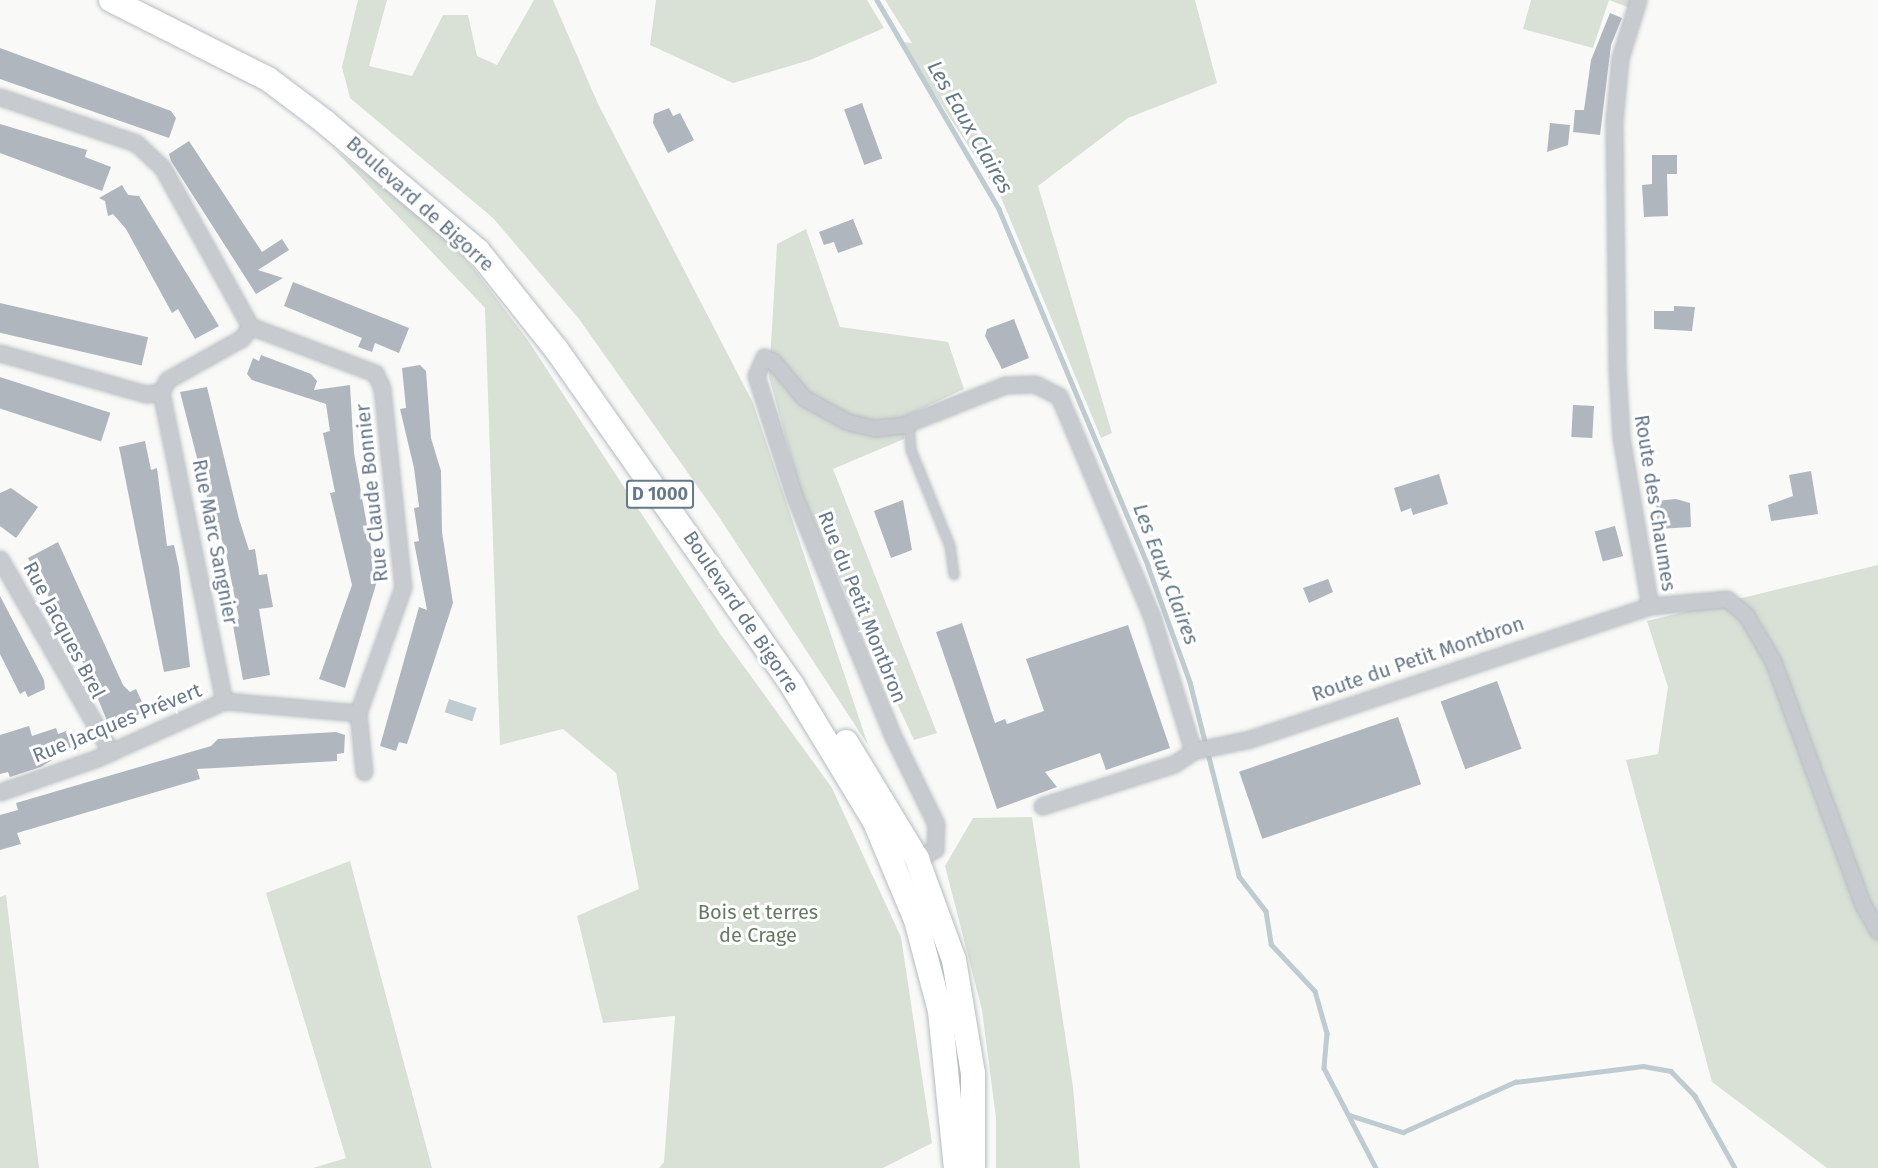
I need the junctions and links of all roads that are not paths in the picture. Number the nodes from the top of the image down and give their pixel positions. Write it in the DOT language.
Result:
graph roads {
  1 [pos="111,0"];
  2 [pos="135,0"];
  3 [pos="1638,0"];
  4 [pos="0,97"];
  5 [pos="250,326"];
  6 [pos="0,353"];
  7 [pos="161,392"];
  8 [pos="909,422"];
  9 [pos="0,558"];
  10 [pos="954,575"];
  11 [pos="1650,606"];
  12 [pos="224,701"];
  13 [pos="358,713"];
  14 [pos="1196,751"];
  15 [pos="111,752"];
  16 [pos="364,772"];
  17 [pos="0,792"];
  18 [pos="1042,806"];
  19 [pos="917,859"];
  20 [pos="1878,931"];
  21 [pos="956,1168"];
  22 [pos="973,1168"];
  1 -- 21 [label="main road, Boulevard de Bigorre / D 1000"];
  2 -- 19 [label="main road, Boulevard de Bigorre / D 1000"];
  3 -- 11 [label="street, Route des Chaumes"];
  4 -- 5 [label="street"];
  5 -- 7 [label="street"];
  5 -- 13 [label="street, Rue Claude Bonnier"];
  6 -- 7 [label="street"];
  7 -- 12 [label="street, Rue Marc Sangnier"];
  8 -- 10 [label="lane"];
  8 -- 14 [label="street"];
  8 -- 19 [label="street, Rue du Petit Montbron"];
  9 -- 15 [label="street, Rue Jacques Brel"];
  11 -- 14 [label="street, Route du Petit Montbron"];
  11 -- 20 [label="street, Route des Chaumes"];
  12 -- 13 [label="street, Rue Jacques Prévert"];
  12 -- 15 [label="street, Rue Jacques Prévert"];
  13 -- 16 [label="street, Rue Claude Bonnier"];
  14 -- 18 [label="street"];
  15 -- 17 [label="street, Rue Jacques Prévert"];
  19 -- 22 [label="main road, Boulevard de Bigorre / D 1000"];
}
